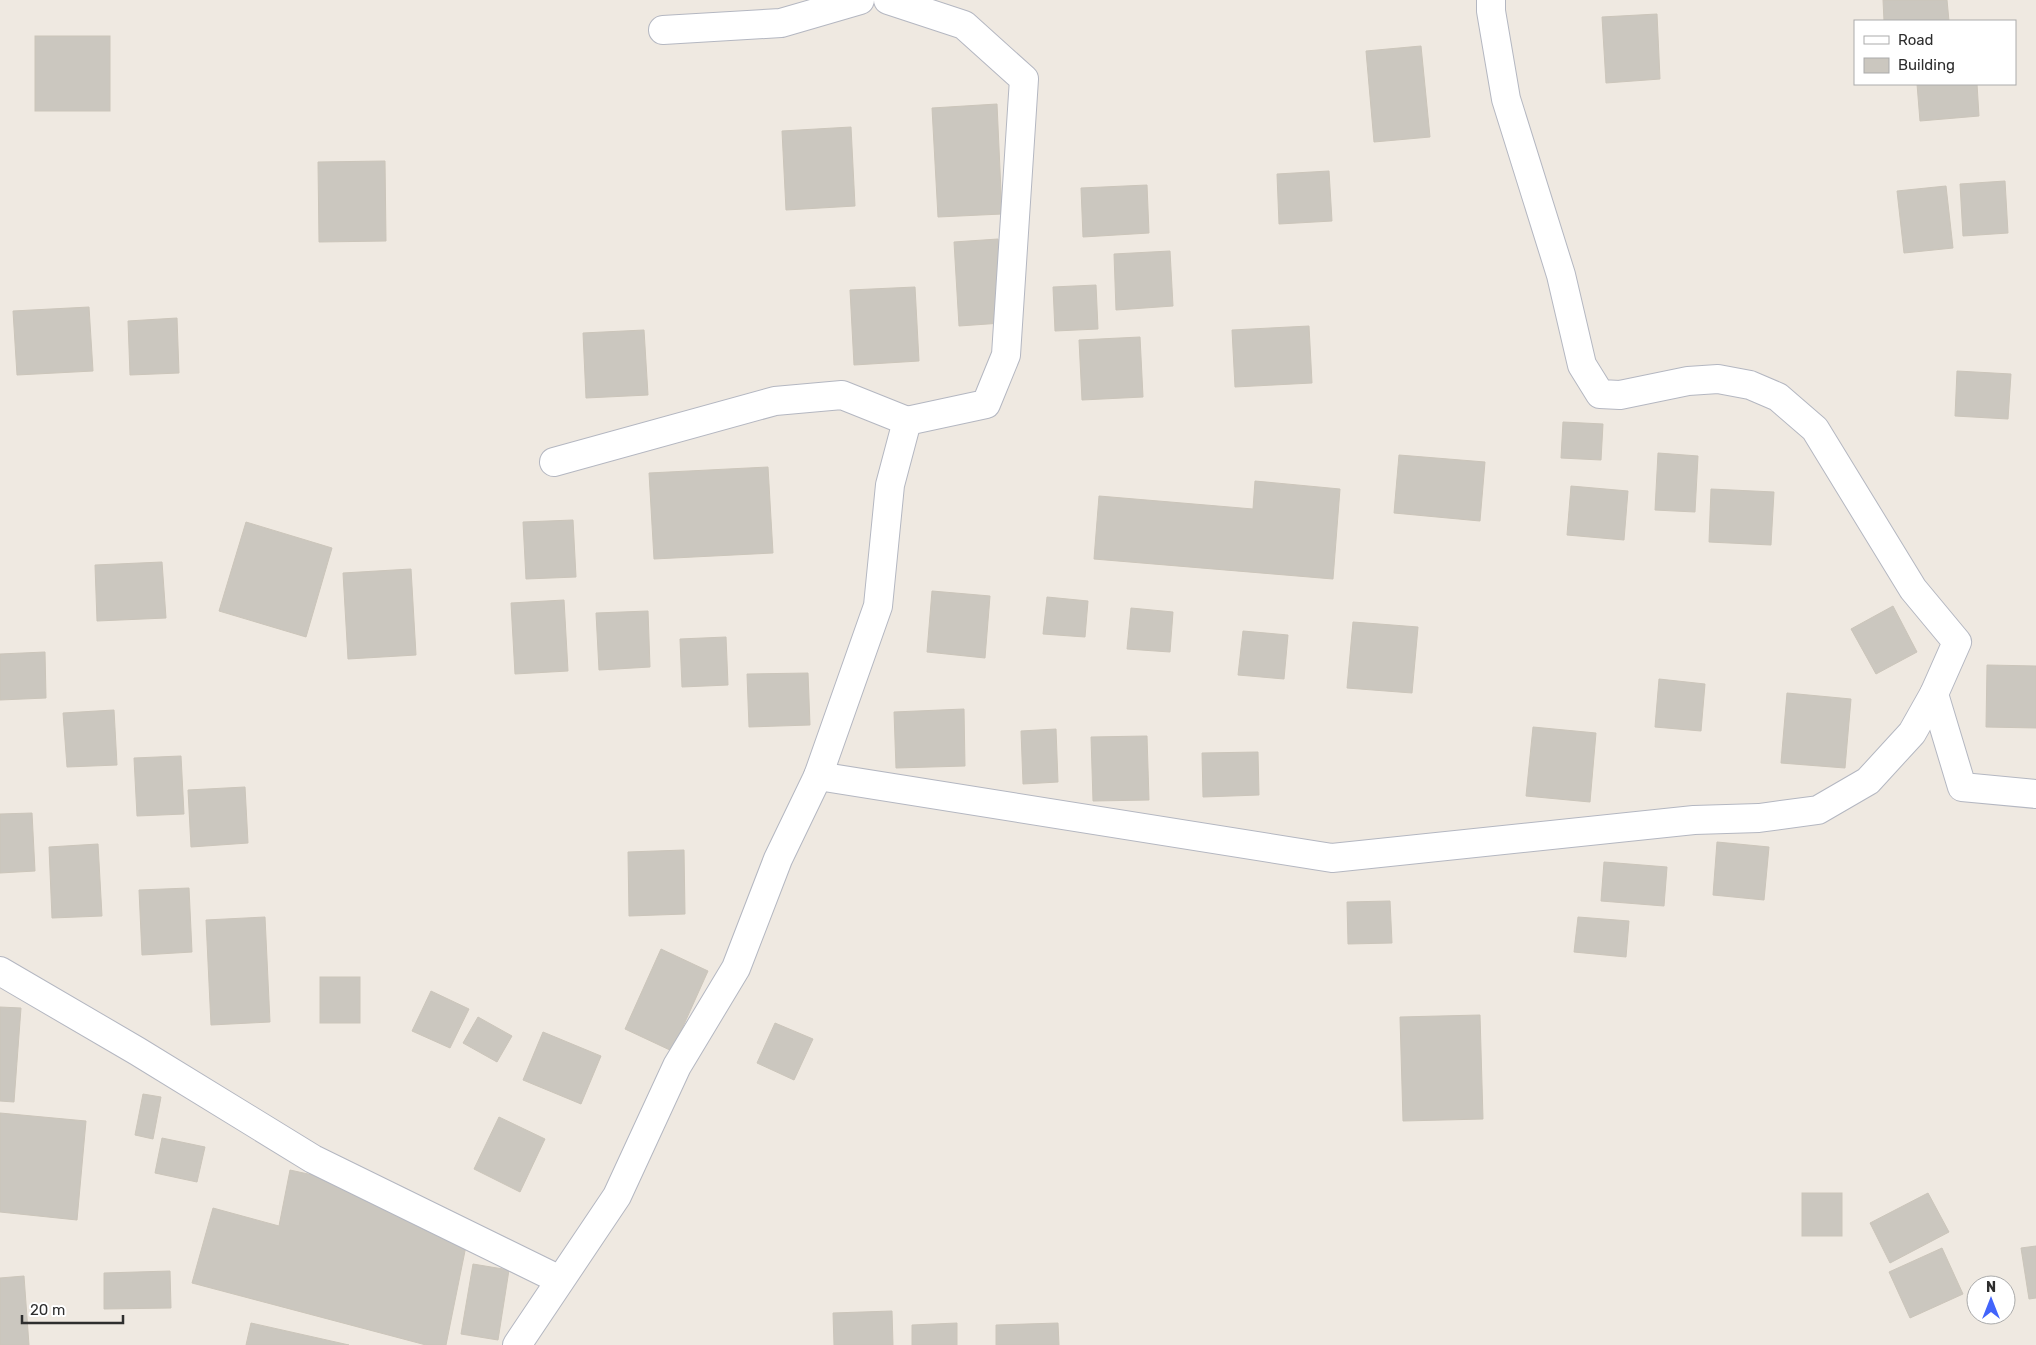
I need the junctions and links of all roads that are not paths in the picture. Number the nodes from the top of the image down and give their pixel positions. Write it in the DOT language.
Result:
graph roads {
  1 [pos="860,0"];
  2 [pos="888,0"];
  3 [pos="1491,0"];
  4 [pos="663,30"];
  5 [pos="907,421"];
  6 [pos="554,462"];
  7 [pos="1934,694"];
  8 [pos="818,776"];
  9 [pos="2036,794"];
  10 [pos="0,970"];
  11 [pos="560,1280"];
  12 [pos="517,1345"];
  1 -- 4 [label="street"];
  2 -- 5 [label="street"];
  3 -- 7 [label="street"];
  5 -- 6 [label="street"];
  5 -- 8 [label="street"];
  7 -- 8 [label="street"];
  7 -- 9 [label="street"];
  8 -- 11 [label="street"];
  10 -- 11 [label="street"];
  11 -- 12 [label="street"];
}
